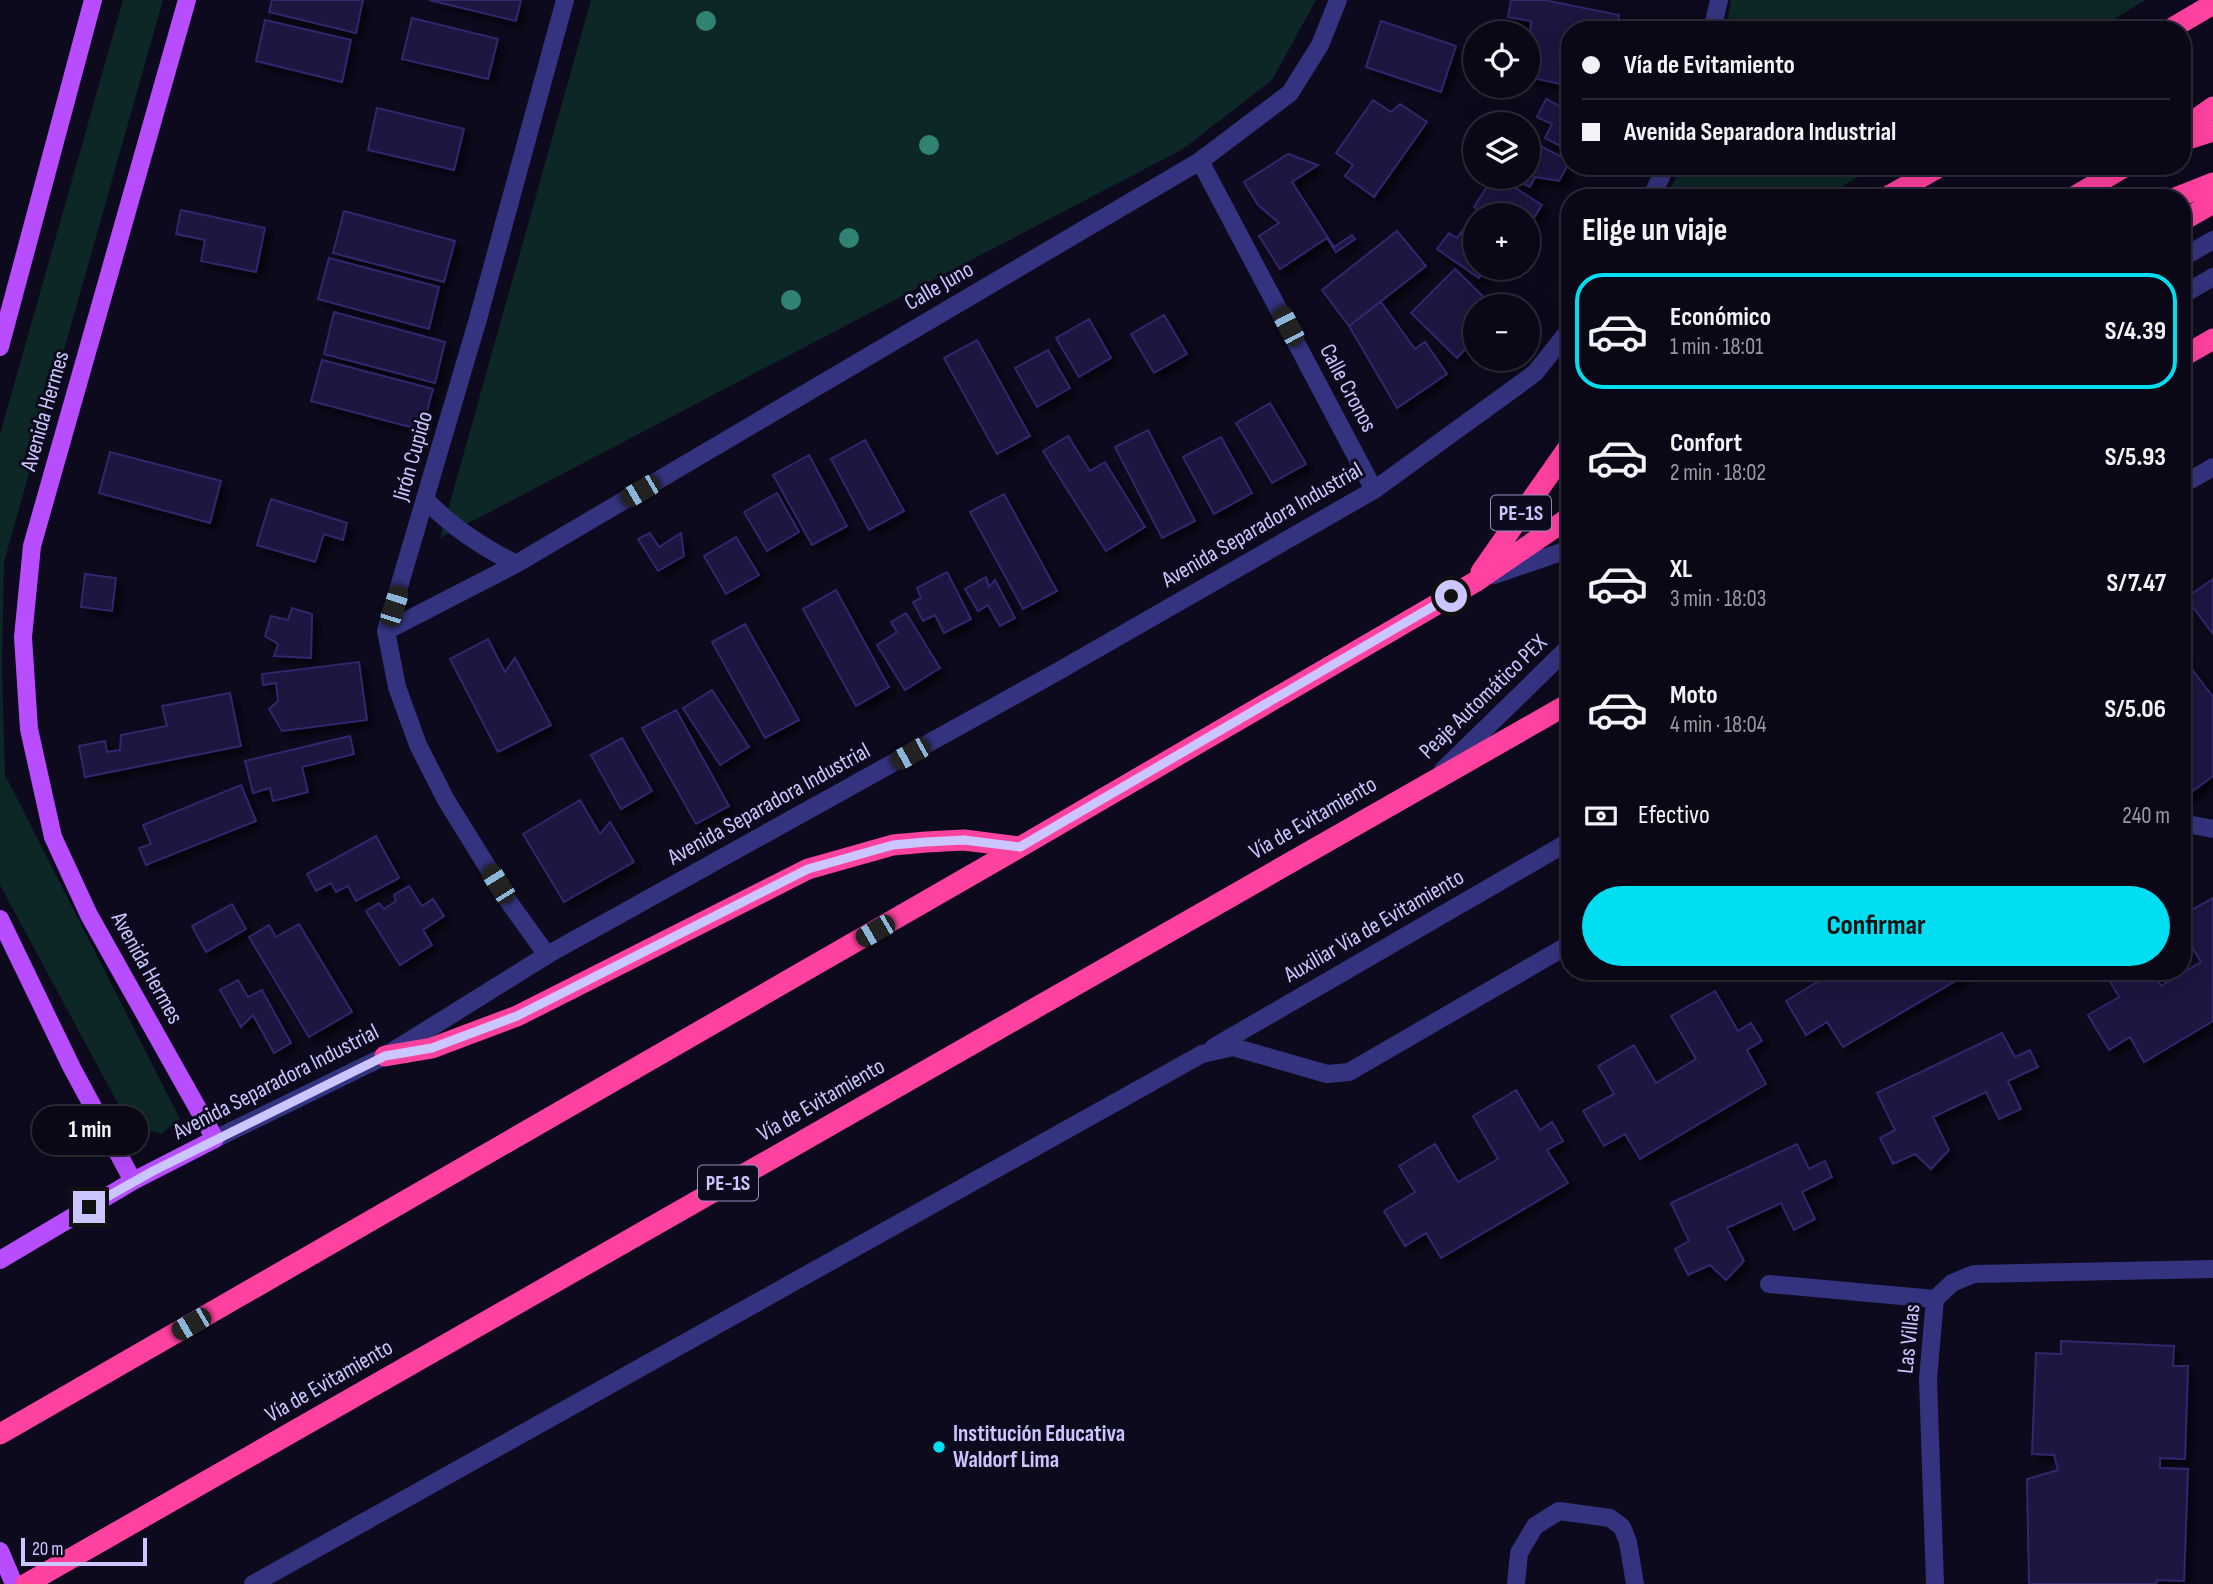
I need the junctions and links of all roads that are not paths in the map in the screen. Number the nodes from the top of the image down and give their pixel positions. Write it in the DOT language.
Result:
graph roads {
  1 [pos="93,0"];
  2 [pos="187,0"];
  3 [pos="565,0"];
  4 [pos="1338,0"];
  5 [pos="1718,0"];
  6 [pos="2213,5"];
  7 [pos="1714,21"];
  8 [pos="2185,21"];
  9 [pos="2213,107"];
  10 [pos="2191,123"];
  11 [pos="2213,131"];
  12 [pos="2191,138"];
  13 [pos="1200,161"];
  14 [pos="1925,175"];
  15 [pos="2111,175"];
  16 [pos="2213,183"];
  17 [pos="1901,189"];
  18 [pos="2087,189"];
  19 [pos="2191,192"];
  20 [pos="2213,203"];
  21 [pos="2191,216"];
  22 [pos="2213,240"];
  23 [pos="2191,253"];
  24 [pos="2213,277"];
  25 [pos="2191,290"];
  26 [pos="2213,339"];
  27 [pos="1561,340"];
  28 [pos="0,347"];
  29 [pos="2191,352"];
  30 [pos="1561,458"];
  31 [pos="2213,467"];
  32 [pos="2191,480"];
  33 [pos="1374,489"];
  34 [pos="426,500"];
  35 [pos="1561,523"];
  36 [pos="1561,552"];
  37 [pos="516,564"];
  38 [pos="1475,582"];
  39 [pos="386,631"];
  40 [pos="1561,655"];
  41 [pos="1561,708"];
  42 [pos="1430,782"];
  43 [pos="2191,825"];
  44 [pos="2213,829"];
  45 [pos="1561,846"];
  46 [pos="1020,847"];
  47 [pos="0,919"];
  48 [pos="1561,949"];
  49 [pos="547,955"];
  50 [pos="1202,1054"];
  51 [pos="385,1056"];
  52 [pos="215,1139"];
  53 [pos="133,1181"];
  54 [pos="0,1260"];
  55 [pos="2213,1269"];
  56 [pos="1769,1283"];
  57 [pos="1935,1299"];
  58 [pos="0,1434"];
  59 [pos="0,1551"];
  60 [pos="14,1584"];
  61 [pos="26,1584"];
  62 [pos="253,1584"];
  63 [pos="1516,1584"];
  64 [pos="1635,1584"];
  65 [pos="1935,1584"];
  1 -- 28 [label="main road"];
  2 -- 52 [label="main road, Avenida Hermes"];
  3 -- 34 [label="street, Jirón Cupido"];
  4 -- 13 [label="street, Calle Juno"];
  5 -- 7 [label="street"];
  6 -- 8 [label="highway"];
  9 -- 10 [label="highway"];
  11 -- 12 [label="highway"];
  13 -- 33 [label="street, Calle Cronos"];
  13 -- 37 [label="street, Calle Juno"];
  14 -- 17 [label="highway"];
  15 -- 18 [label="highway"];
  16 -- 19 [label="highway"];
  20 -- 21 [label="highway"];
  22 -- 23 [label="street"];
  24 -- 25 [label="street"];
  26 -- 29 [label="highway"];
  27 -- 33 [label="street, Avenida Separadora Industrial"];
  30 -- 38 [label="highway, PE-1S"];
  31 -- 32 [label="street"];
  33 -- 49 [label="street, Avenida Separadora Industrial"];
  34 -- 37 [label="street"];
  34 -- 39 [label="street, Jirón Cupido"];
  35 -- 38 [label="highway, PE-1S"];
  36 -- 38 [label="street"];
  37 -- 39 [label="street, Calle Juno"];
  38 -- 46 [label="highway, PE-1S"];
  39 -- 49 [label="street, Jirón Cupido"];
  40 -- 42 [label="street, Peaje Automático PEX"];
  41 -- 42 [label="highway, Vía de Evitamiento / PE-1S"];
  42 -- 61 [label="highway, Vía de Evitamiento / PE-1S"];
  43 -- 44 [label="street"];
  45 -- 50 [label="street, Auxiliar Via de Evitamiento"];
  46 -- 51 [label="highway"];
  46 -- 58 [label="highway, PE-1S"];
  47 -- 53 [label="main road"];
  48 -- 50 [label="street"];
  49 -- 51 [label="street, Avenida Separadora Industrial"];
  50 -- 62 [label="street"];
  51 -- 52 [label="street, Avenida Separadora Industrial"];
  52 -- 53 [label="main road, Avenida Separadora Industrial"];
  53 -- 54 [label="main road, Avenida Separadora Industrial"];
  55 -- 57 [label="street, Las Villas"];
  56 -- 57 [label="street"];
  57 -- 65 [label="street, Las Villas"];
  59 -- 60 [label="main road"];
  63 -- 64 [label="street"];
}
